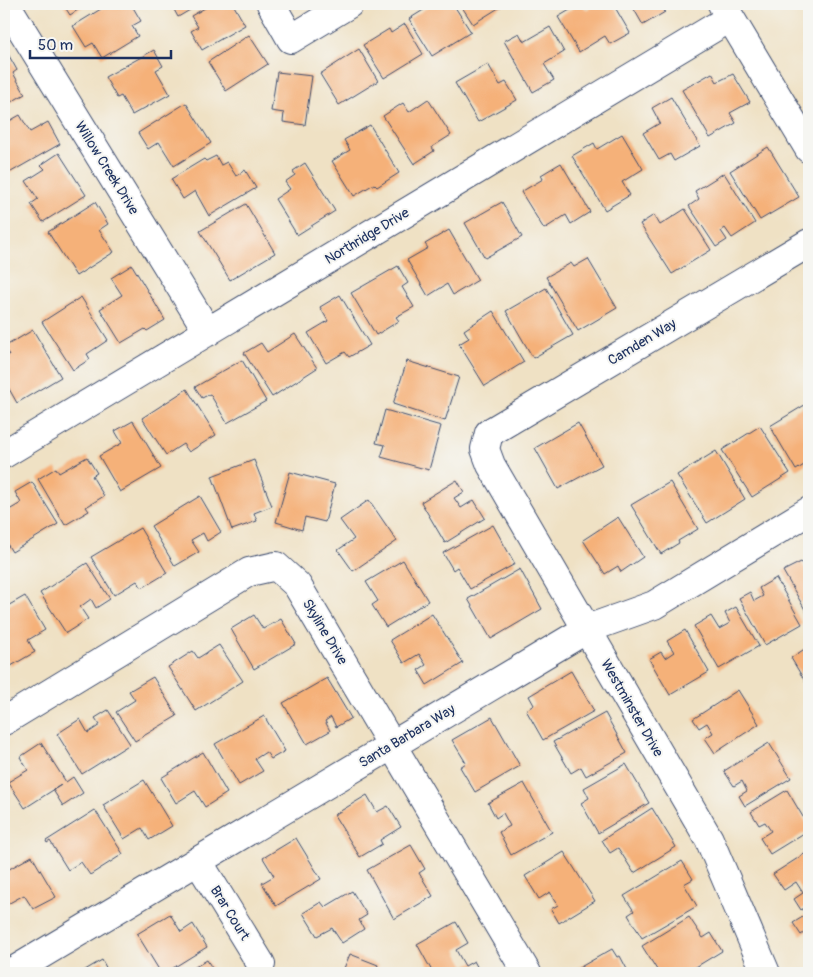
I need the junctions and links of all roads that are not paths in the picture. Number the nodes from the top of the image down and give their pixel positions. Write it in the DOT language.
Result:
graph roads {
  1 [pos="6,4"];
  2 [pos="271,4"];
  3 [pos="349,4"];
  4 [pos="726,11"];
  5 [pos="809,149"];
  6 [pos="809,243"];
  7 [pos="208,332"];
  8 [pos="485,449"];
  9 [pos="4,454"];
  10 [pos="809,511"];
  11 [pos="587,629"];
  12 [pos="4,720"];
  13 [pos="392,745"];
  14 [pos="198,861"];
  15 [pos="261,964"];
  16 [pos="10,973"];
  17 [pos="527,973"];
  18 [pos="766,973"];
  1 -- 7 [label="street, Willow Creek Drive"];
  2 -- 3 [label="street"];
  4 -- 5 [label="street"];
  4 -- 7 [label="street, Northridge Drive"];
  6 -- 8 [label="street, Camden Way"];
  7 -- 9 [label="street, Northridge Drive"];
  8 -- 11 [label="street, Westminster Drive"];
  10 -- 11 [label="street, Santa Barbara Way"];
  11 -- 13 [label="street, Santa Barbara Way"];
  11 -- 18 [label="street, Westminster Drive"];
  12 -- 13 [label="street, Skyline Drive"];
  13 -- 14 [label="street, Santa Barbara Way"];
  13 -- 17 [label="street, Skyline Drive"];
  14 -- 15 [label="street, Brar Court"];
  14 -- 16 [label="street, Santa Barbara Way"];
}
